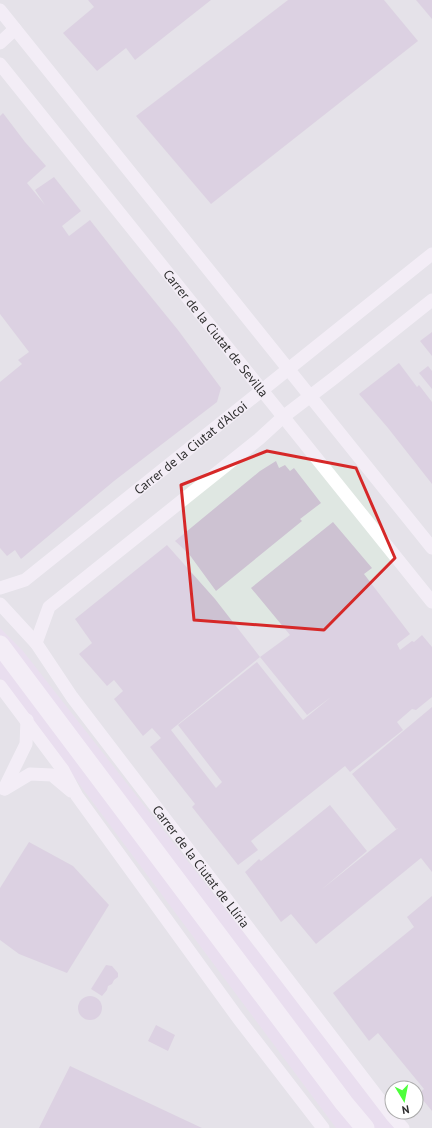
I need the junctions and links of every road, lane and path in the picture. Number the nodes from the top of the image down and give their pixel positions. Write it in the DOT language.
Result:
graph roads {
  1 [pos="0,10"];
  2 [pos="15,29"];
  3 [pos="0,43"];
  4 [pos="0,64"];
  5 [pos="432,254"];
  6 [pos="432,300"];
  7 [pos="288,369"];
  8 [pos="262,390"];
  9 [pos="310,396"];
  10 [pos="284,416"];
  11 [pos="432,548"];
  12 [pos="0,588"];
  13 [pos="432,602"];
  14 [pos="0,604"];
  15 [pos="36,643"];
  16 [pos="0,645"];
  17 [pos="0,686"];
  18 [pos="27,720"];
  19 [pos="2,792"];
  20 [pos="77,796"];
  21 [pos="323,1128"];
  22 [pos="365,1128"];
  23 [pos="403,1128"];
  1 -- 2 [label="street"];
  2 -- 3 [label="street"];
  2 -- 7 [label="street"];
  4 -- 8 [label="street, Carrer de la Ciutat de Sevilla"];
  5 -- 7 [label="street, Carrer de la Ciutat d'Alcoi"];
  6 -- 9 [label="street"];
  7 -- 8 [label="street, Carrer de la Ciutat d'Alcoi"];
  7 -- 9 [label="street"];
  8 -- 10 [label="street, Carrer de la Ciutat de Sevilla"];
  8 -- 12 [label="street, Carrer de la Ciutat d'Alcoi"];
  9 -- 10 [label="street"];
  9 -- 11 [label="street"];
  10 -- 13 [label="street, Carrer de la Ciutat de Sevilla"];
  10 -- 15 [label="street"];
  14 -- 15 [label="street, Carrer de la Ciutat de Llíria"];
  15 -- 23 [label="street, Carrer de la Ciutat de Llíria"];
  16 -- 22 [label="street, Carrer de la Ciutat de Llíria"];
  17 -- 18 [label="street"];
  18 -- 19 [label="street"];
  18 -- 20 [label="street"];
  19 -- 20 [label="street"];
  20 -- 21 [label="street"];
}
